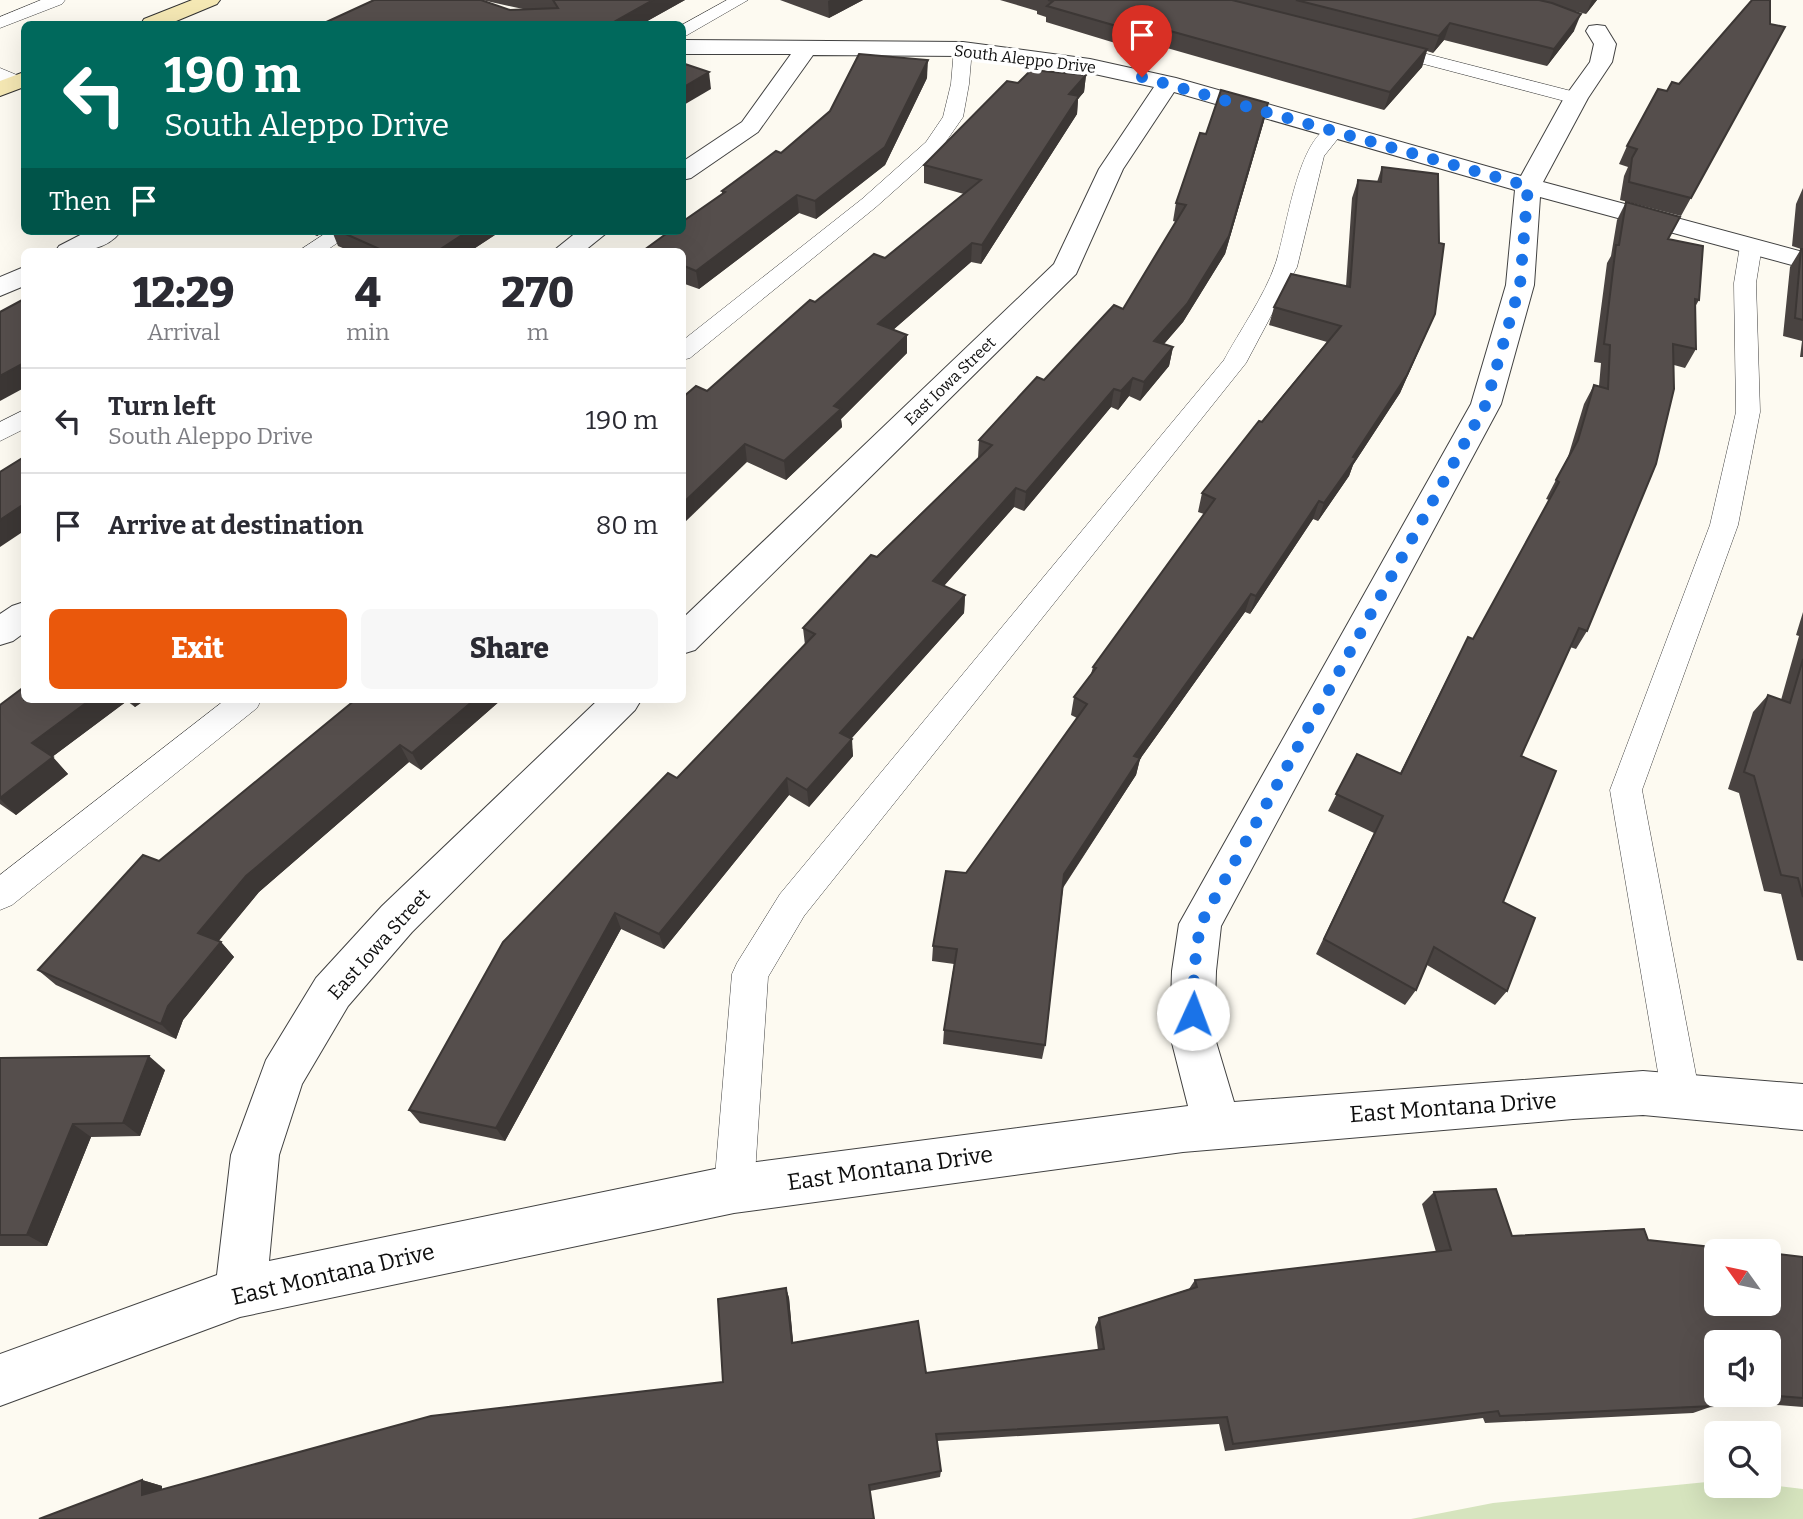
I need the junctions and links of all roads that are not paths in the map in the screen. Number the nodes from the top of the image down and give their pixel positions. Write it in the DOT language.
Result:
graph roads {
  1 [pos="53,0"];
  2 [pos="210,0"];
  3 [pos="739,0"];
  4 [pos="10,14"];
  5 [pos="159,21"];
  6 [pos="1598,28"];
  7 [pos="686,31"];
  8 [pos="1366,44"];
  9 [pos="686,47"];
  10 [pos="807,47"];
  11 [pos="963,49"];
  12 [pos="1168,83"];
  13 [pos="1576,98"];
  14 [pos="1334,131"];
  15 [pos="686,170"];
  16 [pos="1528,186"];
  17 [pos="100,235"];
  18 [pos="337,235"];
  19 [pos="590,235"];
  20 [pos="1751,246"];
  21 [pos="76,248"];
  22 [pos="316,248"];
  23 [pos="571,248"];
  24 [pos="1803,260"];
  25 [pos="21,277"];
  26 [pos="0,288"];
  27 [pos="686,350"];
  28 [pos="21,420"];
  29 [pos="0,432"];
  30 [pos="21,617"];
  31 [pos="0,632"];
  32 [pos="686,637"];
  33 [pos="242,703"];
  34 [pos="619,703"];
  35 [pos="0,895"];
  36 [pos="1681,1096"];
  37 [pos="1803,1107"];
  38 [pos="1217,1125"];
  39 [pos="734,1189"];
  40 [pos="240,1292"];
  41 [pos="0,1380"];
  1 -- 4 [label="lane"];
  2 -- 5 [label="main road"];
  3 -- 7 [label="lane"];
  6 -- 13 [label="street"];
  8 -- 13 [label="lane"];
  9 -- 10 [label="street, South Aleppo Drive"];
  10 -- 11 [label="street, South Aleppo Drive"];
  10 -- 15 [label="street"];
  11 -- 12 [label="street, South Aleppo Drive"];
  11 -- 27 [label="lane"];
  12 -- 14 [label="street, South Aleppo Drive"];
  12 -- 32 [label="street, East Iowa Street"];
  13 -- 16 [label="street"];
  14 -- 16 [label="street, South Aleppo Drive"];
  14 -- 39 [label="lane"];
  16 -- 20 [label="street, South Aleppo Drive"];
  16 -- 38 [label="street"];
  17 -- 21 [label="street"];
  18 -- 22 [label="lane"];
  19 -- 23 [label="street"];
  20 -- 24 [label="street, South Aleppo Drive"];
  20 -- 36 [label="lane"];
  25 -- 26 [label="street"];
  28 -- 29 [label="lane"];
  30 -- 31 [label="street"];
  33 -- 35 [label="lane"];
  34 -- 40 [label="street, East Iowa Street"];
  36 -- 37 [label="street, East Montana Drive"];
  36 -- 38 [label="street, East Montana Drive"];
  38 -- 39 [label="street, East Montana Drive"];
  39 -- 40 [label="street, East Montana Drive"];
  40 -- 41 [label="street, East Montana Drive"];
}
